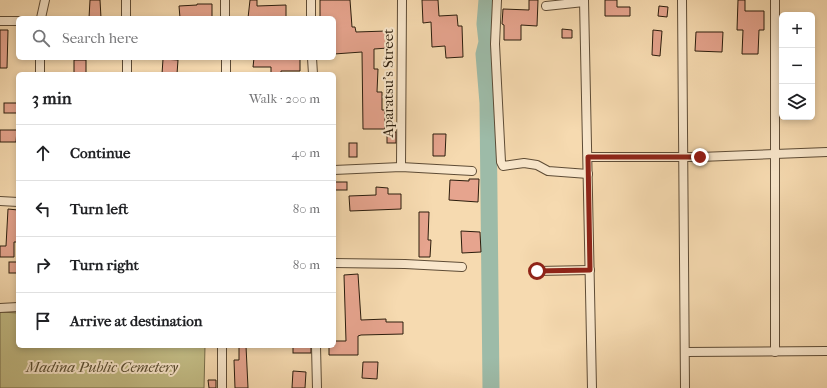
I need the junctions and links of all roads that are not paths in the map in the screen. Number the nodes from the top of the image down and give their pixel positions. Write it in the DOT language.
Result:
graph roads {
  1 [pos="45,0"];
  2 [pos="126,0"];
  3 [pos="225,0"];
  4 [pos="311,0"];
  5 [pos="402,0"];
  6 [pos="497,0"];
  7 [pos="682,0"];
  8 [pos="775,0"];
  9 [pos="584,1"];
  10 [pos="546,6"];
  11 [pos="41,16"];
  12 [pos="126,16"];
  13 [pos="225,16"];
  14 [pos="311,16"];
  15 [pos="0,21"];
  16 [pos="16,21"];
  17 [pos="40,60"];
  18 [pos="127,60"];
  19 [pos="226,60"];
  20 [pos="312,60"];
  21 [pos="40,72"];
  22 [pos="127,72"];
  23 [pos="226,72"];
  24 [pos="313,72"];
  25 [pos="827,152"];
  26 [pos="774,154"];
  27 [pos="682,156"];
  28 [pos="588,157"];
  29 [pos="402,167"];
  30 [pos="336,170"];
  31 [pos="472,171"];
  32 [pos="588,174"];
  33 [pos="0,201"];
  34 [pos="16,202"];
  35 [pos="336,263"];
  36 [pos="462,267"];
  37 [pos="590,270"];
  38 [pos="537,271"];
  39 [pos="16,307"];
  40 [pos="0,308"];
  41 [pos="222,348"];
  42 [pos="316,348"];
  43 [pos="827,351"];
  44 [pos="684,352"];
  45 [pos="775,352"];
  46 [pos="222,388"];
  47 [pos="317,388"];
  48 [pos="592,388"];
  49 [pos="685,388"];
  1 -- 11 [label="street"];
  2 -- 12 [label="street"];
  3 -- 13 [label="street"];
  4 -- 14 [label="street"];
  5 -- 29 [label="street, Aparatsu’s Street"];
  6 -- 32 [label="street"];
  7 -- 27 [label="street"];
  8 -- 26 [label="street"];
  9 -- 10 [label="street"];
  9 -- 28 [label="street"];
  15 -- 16 [label="street"];
  17 -- 21 [label="street"];
  18 -- 22 [label="street"];
  19 -- 23 [label="street"];
  20 -- 24 [label="street"];
  25 -- 26 [label="street"];
  26 -- 27 [label="street"];
  26 -- 45 [label="street"];
  27 -- 28 [label="street"];
  27 -- 44 [label="street"];
  28 -- 32 [label="street"];
  29 -- 30 [label="street"];
  29 -- 31 [label="street"];
  32 -- 37 [label="street"];
  33 -- 34 [label="street"];
  35 -- 36 [label="street"];
  37 -- 38 [label="street"];
  37 -- 48 [label="street"];
  39 -- 40 [label="street"];
  41 -- 46 [label="street"];
  42 -- 47 [label="street"];
  43 -- 45 [label="street"];
  44 -- 45 [label="street"];
  44 -- 49 [label="street"];
}
